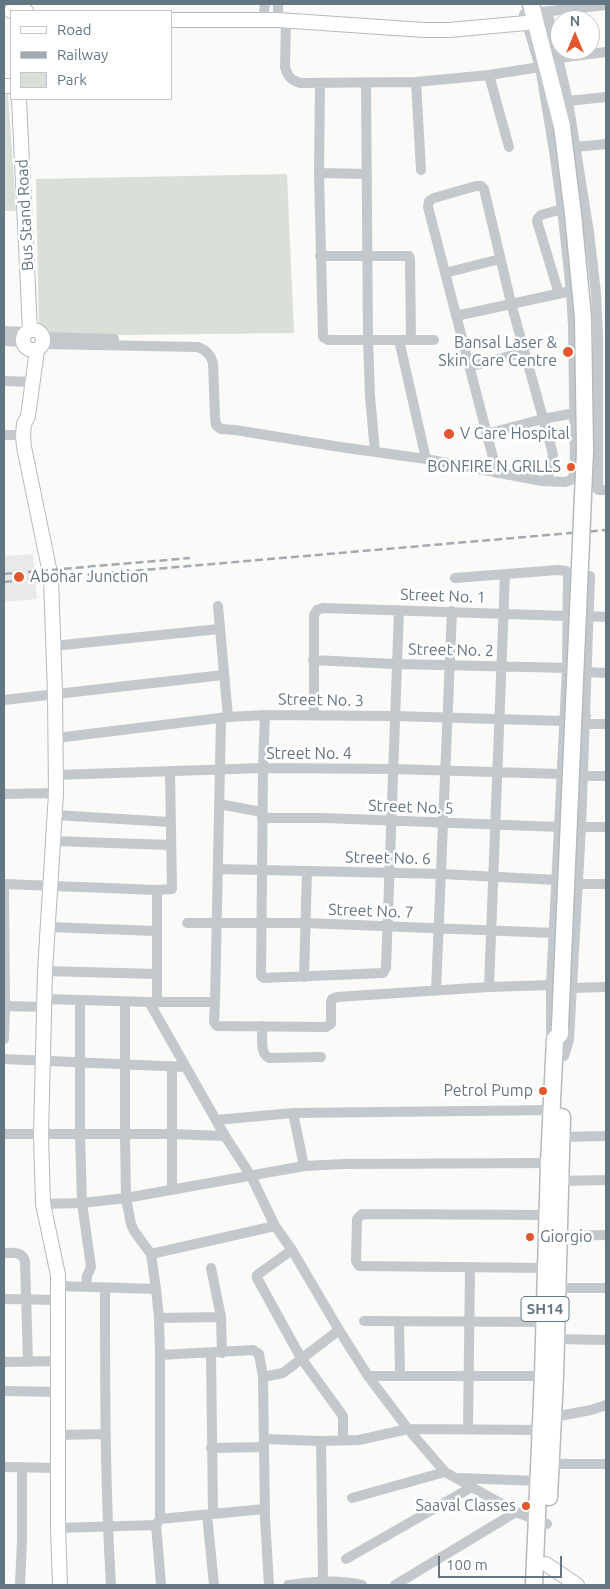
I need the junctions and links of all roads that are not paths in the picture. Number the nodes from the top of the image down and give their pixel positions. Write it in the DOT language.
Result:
graph roads {
  1 [pos="606,5"];
  2 [pos="172,12"];
  3 [pos="275,12"];
  4 [pos="533,14"];
  5 [pos="172,20"];
  6 [pos="550,44"];
  7 [pos="558,60"];
  8 [pos="540,67"];
  9 [pos="489,75"];
  10 [pos="416,82"];
  11 [pos="320,83"];
  12 [pos="366,83"];
  13 [pos="606,98"];
  14 [pos="19,100"];
  15 [pos="28,100"];
  16 [pos="568,101"];
  17 [pos="606,144"];
  18 [pos="510,147"];
  19 [pos="575,147"];
  20 [pos="421,170"];
  21 [pos="319,172"];
  22 [pos="367,174"];
  23 [pos="562,209"];
  24 [pos="320,256"];
  25 [pos="368,257"];
  26 [pos="500,258"];
  27 [pos="445,273"];
  28 [pos="571,291"];
  29 [pos="559,294"];
  30 [pos="511,303"];
  31 [pos="456,316"];
  32 [pos="4,331"];
  33 [pos="33,339"];
  34 [pos="368,340"];
  35 [pos="399,340"];
  36 [pos="411,340"];
  37 [pos="434,340"];
  38 [pos="4,341"];
  39 [pos="524,352"];
  40 [pos="469,367"];
  41 [pos="4,381"];
  42 [pos="28,382"];
  43 [pos="598,402"];
  44 [pos="606,409"];
  45 [pos="574,413"];
  46 [pos="543,419"];
  47 [pos="24,430"];
  48 [pos="486,434"];
  49 [pos="4,435"];
  50 [pos="375,452"];
  51 [pos="426,459"];
  52 [pos="497,473"];
  53 [pos="571,480"];
  54 [pos="547,481"];
  55 [pos="602,490"];
  56 [pos="505,574"];
  57 [pos="590,576"];
  58 [pos="455,578"];
  59 [pos="218,606"];
  60 [pos="398,610"];
  61 [pos="452,611"];
  62 [pos="503,613"];
  63 [pos="568,616"];
  64 [pos="588,616"];
  65 [pos="606,617"];
  66 [pos="219,629"];
  67 [pos="53,646"];
  68 [pos="313,660"];
  69 [pos="396,664"];
  70 [pos="450,665"];
  71 [pos="503,666"];
  72 [pos="567,669"];
  73 [pos="587,669"];
  74 [pos="606,673"];
  75 [pos="223,675"];
  76 [pos="55,694"];
  77 [pos="4,700"];
  78 [pos="314,714"];
  79 [pos="265,715"];
  80 [pos="394,716"];
  81 [pos="448,717"];
  82 [pos="224,718"];
  83 [pos="500,719"];
  84 [pos="586,720"];
  85 [pos="564,721"];
  86 [pos="606,724"];
  87 [pos="56,738"];
  88 [pos="263,768"];
  89 [pos="220,769"];
  90 [pos="393,769"];
  91 [pos="446,770"];
  92 [pos="170,771"];
  93 [pos="498,772"];
  94 [pos="561,774"];
  95 [pos="56,775"];
  96 [pos="583,776"];
  97 [pos="606,776"];
  98 [pos="56,793"];
  99 [pos="4,794"];
  100 [pos="219,804"];
  101 [pos="55,814"];
  102 [pos="262,815"];
  103 [pos="391,821"];
  104 [pos="170,822"];
  105 [pos="444,823"];
  106 [pos="495,825"];
  107 [pos="559,828"];
  108 [pos="581,828"];
  109 [pos="606,828"];
  110 [pos="53,841"];
  111 [pos="170,845"];
  112 [pos="218,869"];
  113 [pos="263,870"];
  114 [pos="307,871"];
  115 [pos="389,873"];
  116 [pos="442,874"];
  117 [pos="494,877"];
  118 [pos="556,880"];
  119 [pos="50,884"];
  120 [pos="578,884"];
  121 [pos="606,884"];
  122 [pos="4,885"];
  123 [pos="157,890"];
  124 [pos="187,923"];
  125 [pos="217,923"];
  126 [pos="262,923"];
  127 [pos="306,923"];
  128 [pos="47,927"];
  129 [pos="388,927"];
  130 [pos="439,928"];
  131 [pos="492,930"];
  132 [pos="156,931"];
  133 [pos="554,933"];
  134 [pos="45,971"];
  135 [pos="157,974"];
  136 [pos="304,977"];
  137 [pos="552,985"];
  138 [pos="489,987"];
  139 [pos="606,987"];
  140 [pos="572,988"];
  141 [pos="436,990"];
  142 [pos="80,1000"];
  143 [pos="125,1002"];
  144 [pos="215,1002"];
  145 [pos="45,1003"];
  146 [pos="153,1003"];
  147 [pos="4,1006"];
  148 [pos="262,1026"];
  149 [pos="4,1039"];
  150 [pos="559,1056"];
  151 [pos="321,1057"];
  152 [pos="4,1059"];
  153 [pos="44,1060"];
  154 [pos="80,1061"];
  155 [pos="125,1064"];
  156 [pos="172,1066"];
  157 [pos="186,1067"];
  158 [pos="557,1110"];
  159 [pos="293,1113"];
  160 [pos="216,1120"];
  161 [pos="4,1134"];
  162 [pos="80,1134"];
  163 [pos="125,1134"];
  164 [pos="172,1134"];
  165 [pos="41,1135"];
  166 [pos="225,1136"];
  167 [pos="606,1136"];
  168 [pos="561,1137"];
  169 [pos="549,1163"];
  170 [pos="304,1166"];
  171 [pos="251,1176"];
  172 [pos="606,1180"];
  173 [pos="561,1181"];
  174 [pos="172,1190"];
  175 [pos="126,1198"];
  176 [pos="82,1203"];
  177 [pos="43,1204"];
  178 [pos="554,1215"];
  179 [pos="275,1226"];
  180 [pos="606,1235"];
  181 [pos="559,1236"];
  182 [pos="292,1250"];
  183 [pos="4,1253"];
  184 [pos="150,1254"];
  185 [pos="211,1268"];
  186 [pos="470,1268"];
  187 [pos="552,1268"];
  188 [pos="86,1287"];
  189 [pos="105,1288"];
  190 [pos="558,1288"];
  191 [pos="606,1288"];
  192 [pos="156,1289"];
  193 [pos="59,1293"];
  194 [pos="4,1299"];
  195 [pos="26,1300"];
  196 [pos="221,1317"];
  197 [pos="159,1318"];
  198 [pos="364,1320"];
  199 [pos="469,1321"];
  200 [pos="399,1322"];
  201 [pos="551,1322"];
  202 [pos="339,1330"];
  203 [pos="556,1339"];
  204 [pos="606,1340"];
  205 [pos="211,1353"];
  206 [pos="222,1353"];
  207 [pos="160,1355"];
  208 [pos="301,1358"];
  209 [pos="59,1361"];
  210 [pos="4,1362"];
  211 [pos="28,1362"];
  212 [pos="400,1375"];
  213 [pos="468,1375"];
  214 [pos="368,1376"];
  215 [pos="549,1376"];
  216 [pos="263,1377"];
  217 [pos="4,1391"];
  218 [pos="58,1392"];
  219 [pos="606,1405"];
  220 [pos="549,1426"];
  221 [pos="408,1429"];
  222 [pos="468,1429"];
  223 [pos="105,1434"];
  224 [pos="58,1435"];
  225 [pos="343,1440"];
  226 [pos="321,1441"];
  227 [pos="264,1443"];
  228 [pos="211,1448"];
  229 [pos="552,1464"];
  230 [pos="606,1464"];
  231 [pos="4,1467"];
  232 [pos="22,1467"];
  233 [pos="58,1468"];
  234 [pos="445,1472"];
  235 [pos="456,1478"];
  236 [pos="539,1481"];
  237 [pos="472,1487"];
  238 [pos="352,1498"];
  239 [pos="265,1510"];
  240 [pos="516,1512"];
  241 [pos="210,1515"];
  242 [pos="158,1522"];
  243 [pos="543,1523"];
  244 [pos="107,1527"];
  245 [pos="58,1528"];
  246 [pos="346,1559"];
  247 [pos="546,1564"];
  248 [pos="324,1581"];
  249 [pos="300,1584"];
  250 [pos="20,1585"];
  251 [pos="60,1585"];
  252 [pos="111,1585"];
  253 [pos="161,1585"];
  254 [pos="214,1585"];
  255 [pos="269,1585"];
  256 [pos="288,1585"];
  257 [pos="362,1585"];
  258 [pos="395,1585"];
  259 [pos="534,1585"];
  260 [pos="545,1585"];
  261 [pos="577,1585"];
  1 -- 4 [label="street"];
  2 -- 3 [label="main road"];
  3 -- 4 [label="main road"];
  3 -- 5 [label="main road"];
  3 -- 11 [label="street"];
  4 -- 6 [label="street"];
  4 -- 8 [label="street"];
  4 -- 150 [label="main road, SH14, bridge"];
  7 -- 16 [label="street"];
  8 -- 9 [label="street"];
  8 -- 23 [label="street"];
  9 -- 10 [label="street"];
  9 -- 18 [label="street"];
  10 -- 12 [label="street"];
  10 -- 20 [label="street"];
  11 -- 12 [label="street"];
  11 -- 21 [label="street"];
  12 -- 22 [label="street"];
  13 -- 16 [label="street"];
  14 -- 33 [label="main road, Bus Stand Road"];
  15 -- 33 [label="main road, Bus Stand Road"];
  16 -- 19 [label="street"];
  17 -- 19 [label="street"];
  19 -- 43 [label="street"];
  21 -- 22 [label="street"];
  21 -- 24 [label="street"];
  22 -- 25 [label="street"];
  23 -- 28 [label="street"];
  23 -- 29 [label="street"];
  24 -- 25 [label="street"];
  24 -- 34 [label="street"];
  25 -- 34 [label="street"];
  25 -- 36 [label="street"];
  26 -- 27 [label="street"];
  26 -- 27 [label="street"];
  26 -- 30 [label="street"];
  27 -- 31 [label="street"];
  28 -- 29 [label="street"];
  28 -- 45 [label="street"];
  29 -- 30 [label="street"];
  30 -- 31 [label="street"];
  30 -- 39 [label="street"];
  31 -- 40 [label="street"];
  32 -- 33 [label="street"];
  33 -- 38 [label="street"];
  33 -- 42 [label="main road"];
  33 -- 50 [label="street"];
  34 -- 35 [label="street"];
  34 -- 50 [label="street"];
  35 -- 36 [label="street"];
  35 -- 51 [label="street"];
  36 -- 37 [label="street"];
  39 -- 40 [label="street"];
  39 -- 46 [label="street"];
  40 -- 48 [label="street"];
  41 -- 42 [label="street"];
  42 -- 47 [label="main road"];
  43 -- 44 [label="street"];
  43 -- 55 [label="street"];
  45 -- 46 [label="street"];
  45 -- 53 [label="street"];
  46 -- 48 [label="street"];
  46 -- 54 [label="street"];
  47 -- 49 [label="street"];
  47 -- 67 [label="main road"];
  48 -- 52 [label="street"];
  50 -- 51 [label="street"];
  51 -- 52 [label="street"];
  52 -- 54 [label="street"];
  53 -- 54 [label="street"];
  53 -- 55 [label="street"];
  56 -- 58 [label="street"];
  56 -- 62 [label="street"];
  56 -- 63 [label="street"];
  57 -- 64 [label="street"];
  59 -- 66 [label="street"];
  60 -- 61 [label="street, Street No. 1"];
  60 -- 68 [label="street, Street No. 1"];
  60 -- 69 [label="street"];
  61 -- 62 [label="street, Street No. 1"];
  61 -- 70 [label="street"];
  62 -- 63 [label="street, Street No. 1"];
  62 -- 71 [label="street"];
  63 -- 72 [label="street"];
  64 -- 65 [label="street"];
  64 -- 73 [label="street"];
  66 -- 67 [label="street"];
  66 -- 75 [label="street"];
  67 -- 76 [label="main road"];
  68 -- 69 [label="street, Street No. 2"];
  68 -- 78 [label="street"];
  69 -- 70 [label="street, Street No. 2"];
  69 -- 80 [label="street"];
  70 -- 71 [label="street, Street No. 2"];
  70 -- 81 [label="street"];
  71 -- 72 [label="street, Street No. 2"];
  71 -- 83 [label="street"];
  72 -- 73 [label="street, Street No. 2"];
  72 -- 85 [label="street"];
  73 -- 74 [label="street, Street No. 2"];
  73 -- 84 [label="street"];
  75 -- 76 [label="street"];
  75 -- 82 [label="street"];
  76 -- 77 [label="street"];
  76 -- 87 [label="main road"];
  78 -- 79 [label="street, Street No. 3"];
  78 -- 80 [label="street, Street No. 3"];
  79 -- 82 [label="street, Street No. 3"];
  79 -- 88 [label="street"];
  80 -- 81 [label="street, Street No. 3"];
  80 -- 90 [label="street"];
  81 -- 83 [label="street, Street No. 3"];
  81 -- 91 [label="street"];
  82 -- 87 [label="street, Street No. 3"];
  82 -- 89 [label="street"];
  83 -- 85 [label="street, Street No. 3"];
  83 -- 93 [label="street"];
  84 -- 85 [label="street, Street No. 3"];
  84 -- 86 [label="street, Street No. 3"];
  84 -- 96 [label="street"];
  85 -- 94 [label="street"];
  87 -- 95 [label="main road"];
  88 -- 89 [label="street, Street No. 4"];
  88 -- 90 [label="street, Street No. 4"];
  88 -- 102 [label="street"];
  89 -- 92 [label="street, Street No. 4"];
  89 -- 100 [label="street"];
  90 -- 91 [label="street, Street No. 4"];
  90 -- 103 [label="street"];
  91 -- 93 [label="street, Street No. 4"];
  91 -- 105 [label="street"];
  92 -- 95 [label="street, Street No. 4"];
  92 -- 104 [label="street"];
  93 -- 94 [label="street, Street No. 4"];
  93 -- 106 [label="street"];
  94 -- 107 [label="street"];
  95 -- 98 [label="main road"];
  96 -- 97 [label="street"];
  96 -- 108 [label="street"];
  98 -- 99 [label="street"];
  98 -- 101 [label="main road"];
  100 -- 102 [label="street, Street No. 5"];
  100 -- 112 [label="street"];
  101 -- 104 [label="street"];
  101 -- 110 [label="main road"];
  102 -- 103 [label="street, Street No. 5"];
  102 -- 113 [label="street"];
  103 -- 105 [label="street, Street No. 5"];
  103 -- 115 [label="street"];
  104 -- 111 [label="street"];
  105 -- 106 [label="street, Street No. 5"];
  105 -- 116 [label="street"];
  106 -- 107 [label="street, Street No. 5"];
  106 -- 117 [label="street"];
  107 -- 118 [label="street"];
  108 -- 109 [label="street"];
  108 -- 120 [label="street"];
  110 -- 111 [label="street"];
  110 -- 119 [label="main road"];
  111 -- 123 [label="street"];
  112 -- 113 [label="street, Street No. 6"];
  112 -- 125 [label="street"];
  113 -- 114 [label="street, Street No. 6"];
  113 -- 126 [label="street"];
  114 -- 115 [label="street, Street No. 6"];
  114 -- 127 [label="street"];
  115 -- 116 [label="street, Street No. 6"];
  115 -- 129 [label="street"];
  116 -- 117 [label="street, Street No. 6"];
  116 -- 130 [label="street"];
  117 -- 118 [label="street, Street No. 6"];
  117 -- 131 [label="street"];
  118 -- 133 [label="street"];
  119 -- 122 [label="street"];
  119 -- 123 [label="street"];
  119 -- 128 [label="main road"];
  120 -- 121 [label="street"];
  120 -- 140 [label="street"];
  122 -- 147 [label="street"];
  123 -- 132 [label="street"];
  124 -- 125 [label="street, Street No. 7"];
  125 -- 126 [label="street, Street No. 7"];
  125 -- 144 [label="street"];
  126 -- 127 [label="street, Street No. 7"];
  126 -- 136 [label="street"];
  127 -- 129 [label="street, Street No. 7"];
  127 -- 136 [label="street"];
  128 -- 132 [label="street"];
  128 -- 134 [label="main road"];
  129 -- 130 [label="street, Street No. 7"];
  129 -- 136 [label="street"];
  130 -- 131 [label="street, Street No. 7"];
  130 -- 141 [label="street"];
  131 -- 133 [label="street, Street No. 7"];
  131 -- 138 [label="street"];
  132 -- 135 [label="street"];
  133 -- 137 [label="street"];
  134 -- 135 [label="street"];
  134 -- 145 [label="main road"];
  135 -- 146 [label="street"];
  137 -- 138 [label="street"];
  137 -- 150 [label="street"];
  138 -- 141 [label="street"];
  139 -- 140 [label="street"];
  140 -- 150 [label="street"];
  141 -- 148 [label="street"];
  142 -- 143 [label="street"];
  142 -- 145 [label="street"];
  142 -- 154 [label="street"];
  143 -- 146 [label="street"];
  143 -- 155 [label="street"];
  144 -- 146 [label="street"];
  144 -- 148 [label="street"];
  145 -- 147 [label="street"];
  145 -- 153 [label="main road"];
  146 -- 157 [label="street"];
  147 -- 149 [label="street"];
  148 -- 151 [label="street"];
  150 -- 158 [label="main road, SH14"];
  152 -- 153 [label="street"];
  153 -- 154 [label="street"];
  153 -- 165 [label="main road"];
  154 -- 155 [label="street"];
  154 -- 162 [label="street"];
  155 -- 156 [label="street"];
  155 -- 163 [label="street"];
  156 -- 157 [label="street"];
  156 -- 164 [label="street"];
  157 -- 160 [label="street"];
  158 -- 159 [label="street"];
  158 -- 168 [label="main road, SH14"];
  158 -- 169 [label="main road, SH14"];
  159 -- 160 [label="street"];
  159 -- 170 [label="street"];
  160 -- 166 [label="street"];
  161 -- 165 [label="street"];
  162 -- 163 [label="street"];
  162 -- 165 [label="street"];
  162 -- 176 [label="street"];
  163 -- 164 [label="street"];
  163 -- 175 [label="street"];
  164 -- 166 [label="street"];
  164 -- 174 [label="street"];
  165 -- 177 [label="main road"];
  166 -- 171 [label="street"];
  167 -- 168 [label="street"];
  168 -- 173 [label="main road, SH14"];
  169 -- 170 [label="street"];
  169 -- 178 [label="main road, SH14"];
  170 -- 171 [label="street"];
  171 -- 174 [label="street"];
  171 -- 179 [label="street"];
  172 -- 173 [label="street"];
  173 -- 178 [label="main road, SH14"];
  174 -- 175 [label="street"];
  175 -- 176 [label="street"];
  175 -- 184 [label="street"];
  176 -- 177 [label="street"];
  176 -- 188 [label="street"];
  177 -- 193 [label="main road"];
  178 -- 181 [label="main road, SH14"];
  178 -- 186 [label="street"];
  178 -- 187 [label="main road, SH14"];
  179 -- 182 [label="street"];
  179 -- 184 [label="street"];
  180 -- 181 [label="street"];
  181 -- 187 [label="main road, SH14"];
  182 -- 202 [label="street"];
  182 -- 208 [label="street"];
  183 -- 195 [label="street"];
  184 -- 192 [label="street"];
  185 -- 196 [label="street"];
  186 -- 187 [label="street"];
  186 -- 199 [label="street"];
  187 -- 190 [label="main road, SH14"];
  187 -- 201 [label="main road, SH14"];
  188 -- 189 [label="street"];
  188 -- 193 [label="street"];
  189 -- 192 [label="street"];
  189 -- 223 [label="street"];
  190 -- 191 [label="street"];
  190 -- 201 [label="main road, SH14"];
  192 -- 197 [label="street"];
  193 -- 195 [label="street"];
  193 -- 209 [label="main road"];
  194 -- 195 [label="street"];
  195 -- 211 [label="street"];
  196 -- 197 [label="street"];
  196 -- 206 [label="street"];
  197 -- 207 [label="street"];
  198 -- 200 [label="street"];
  199 -- 200 [label="street"];
  199 -- 201 [label="street"];
  199 -- 213 [label="street"];
  200 -- 212 [label="street"];
  201 -- 203 [label="main road, SH14"];
  201 -- 215 [label="main road, SH14"];
  202 -- 208 [label="street"];
  202 -- 214 [label="street"];
  203 -- 204 [label="street"];
  203 -- 215 [label="main road, SH14"];
  205 -- 206 [label="street"];
  205 -- 207 [label="street"];
  205 -- 228 [label="street"];
  206 -- 216 [label="street"];
  207 -- 242 [label="street"];
  208 -- 216 [label="street"];
  208 -- 225 [label="street"];
  209 -- 211 [label="street"];
  209 -- 218 [label="main road"];
  210 -- 211 [label="street"];
  212 -- 213 [label="street"];
  212 -- 214 [label="street"];
  213 -- 215 [label="street"];
  213 -- 222 [label="street"];
  214 -- 221 [label="street"];
  215 -- 220 [label="main road, SH14"];
  216 -- 227 [label="street"];
  217 -- 218 [label="street"];
  218 -- 224 [label="main road"];
  219 -- 220 [label="street"];
  220 -- 222 [label="street"];
  220 -- 229 [label="main road, SH14"];
  220 -- 236 [label="main road, SH14"];
  221 -- 222 [label="street"];
  221 -- 225 [label="street"];
  221 -- 234 [label="street"];
  223 -- 224 [label="street"];
  223 -- 244 [label="street"];
  224 -- 233 [label="main road"];
  225 -- 226 [label="street"];
  226 -- 227 [label="street"];
  226 -- 248 [label="street"];
  227 -- 228 [label="street"];
  227 -- 239 [label="street"];
  228 -- 241 [label="street"];
  229 -- 230 [label="street"];
  229 -- 243 [label="main road, SH14"];
  231 -- 232 [label="street"];
  232 -- 233 [label="street"];
  232 -- 250 [label="street"];
  233 -- 245 [label="main road"];
  234 -- 235 [label="street"];
  234 -- 238 [label="street"];
  235 -- 236 [label="street"];
  235 -- 237 [label="street"];
  236 -- 243 [label="main road, SH14"];
  237 -- 240 [label="street"];
  237 -- 246 [label="street"];
  239 -- 241 [label="street"];
  239 -- 255 [label="street"];
  240 -- 243 [label="street"];
  240 -- 258 [label="street"];
  241 -- 242 [label="street"];
  241 -- 254 [label="street"];
  242 -- 244 [label="street"];
  242 -- 253 [label="street"];
  243 -- 247 [label="main road, SH14"];
  243 -- 259 [label="main road, SH14"];
  244 -- 245 [label="street"];
  244 -- 252 [label="street"];
  245 -- 251 [label="main road"];
  247 -- 260 [label="main road, SH14"];
  247 -- 261 [label="main road"];
  248 -- 249 [label="street"];
  248 -- 257 [label="street"];
  249 -- 256 [label="street"];
}
